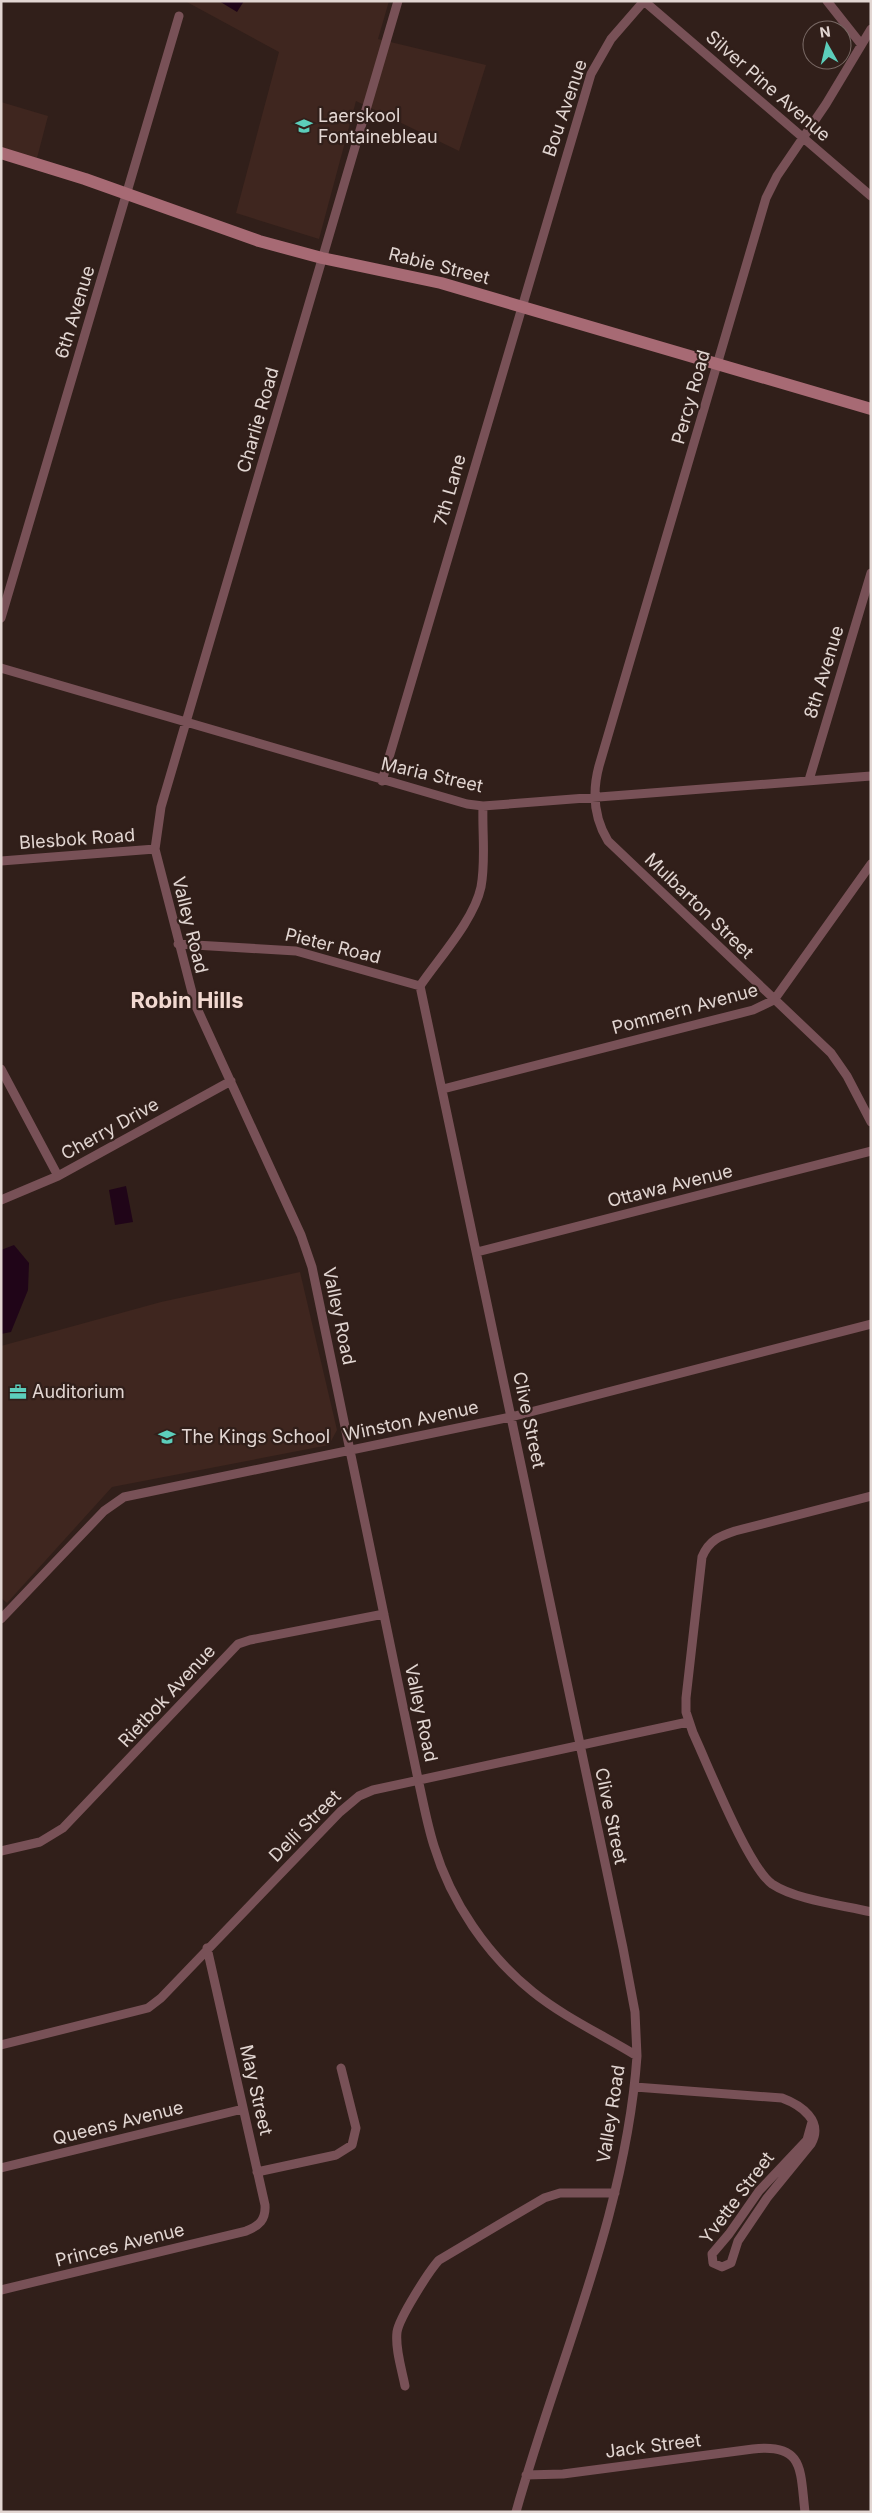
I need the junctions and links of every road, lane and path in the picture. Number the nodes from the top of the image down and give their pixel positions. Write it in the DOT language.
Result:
graph roads {
  1 [pos="398,1"];
  2 [pos="644,1"];
  3 [pos="827,1"];
  4 [pos="179,16"];
  5 [pos="871,29"];
  6 [pos="861,44"];
  7 [pos="804,138"];
  8 [pos="1,152"];
  9 [pos="128,194"];
  10 [pos="871,196"];
  11 [pos="550,208"];
  12 [pos="322,258"];
  13 [pos="521,306"];
  14 [pos="718,363"];
  15 [pos="871,409"];
  16 [pos="871,573"];
  17 [pos="1,618"];
  18 [pos="1,668"];
  19 [pos="186,722"];
  20 [pos="871,776"];
  21 [pos="809,780"];
  22 [pos="382,781"];
  23 [pos="593,797"];
  24 [pos="483,806"];
  25 [pos="155,850"];
  26 [pos="1,861"];
  27 [pos="871,864"];
  28 [pos="178,944"];
  29 [pos="420,986"];
  30 [pos="774,1000"];
  31 [pos="1,1069"];
  32 [pos="231,1081"];
  33 [pos="442,1090"];
  34 [pos="871,1122"];
  35 [pos="871,1151"];
  36 [pos="58,1176"];
  37 [pos="1,1200"];
  38 [pos="477,1252"];
  39 [pos="871,1324"];
  40 [pos="511,1417"];
  41 [pos="349,1450"];
  42 [pos="871,1496"];
  43 [pos="384,1614"];
  44 [pos="2,1616"];
  45 [pos="688,1722"];
  46 [pos="579,1745"];
  47 [pos="418,1779"];
  48 [pos="1,1851"];
  49 [pos="871,1912"];
  50 [pos="207,1948"];
  51 [pos="1,2045"];
  52 [pos="637,2056"];
  53 [pos="341,2068"];
  54 [pos="635,2087"];
  55 [pos="243,2109"];
  56 [pos="812,2122"];
  57 [pos="1,2168"];
  58 [pos="258,2172"];
  59 [pos="615,2193"];
  60 [pos="246,2231"];
  61 [pos="1,2290"];
  62 [pos="405,2386"];
  63 [pos="526,2475"];
  64 [pos="516,2512"];
  65 [pos="805,2512"];
  1 -- 12 [label="street, Charlie Road"];
  2 -- 7 [label="street, Silver Pine Avenue"];
  2 -- 11 [label="street, Bou Avenue"];
  3 -- 6 [label="street"];
  4 -- 9 [label="street, 6th Avenue"];
  5 -- 6 [label="street, Percy Road"];
  6 -- 7 [label="street, Percy Road"];
  7 -- 10 [label="street, Silver Pine Avenue"];
  7 -- 14 [label="street, Percy Road"];
  8 -- 9 [label="street, Rabie Street"];
  9 -- 12 [label="street, Rabie Street"];
  9 -- 17 [label="street, 6th Avenue"];
  11 -- 13 [label="street, 7th Lane"];
  12 -- 13 [label="street, Rabie Street"];
  12 -- 19 [label="street, Charlie Road"];
  13 -- 14 [label="street, Rabie Street"];
  13 -- 22 [label="street, 7th Lane"];
  14 -- 15 [label="street, Rabie Street"];
  14 -- 23 [label="street, Percy Road"];
  16 -- 21 [label="street, 8th Avenue"];
  18 -- 19 [label="street, Maria Street"];
  19 -- 22 [label="street, Maria Street"];
  19 -- 25 [label="street, Charlie Road"];
  20 -- 21 [label="street, Maria Street"];
  21 -- 23 [label="street, Maria Street"];
  22 -- 24 [label="street, Maria Street"];
  23 -- 24 [label="street, Maria Street"];
  23 -- 30 [label="street, Mulbarton Street"];
  24 -- 29 [label="street"];
  25 -- 26 [label="street, Blesbok Road"];
  25 -- 28 [label="street, Valley Road"];
  27 -- 30 [label="street, Pommern Avenue"];
  28 -- 29 [label="street, Pieter Road"];
  28 -- 32 [label="street, Valley Road"];
  29 -- 33 [label="street, Clive Street"];
  30 -- 33 [label="street, Pommern Avenue"];
  30 -- 34 [label="street, Mulbarton Street"];
  31 -- 36 [label="street"];
  32 -- 36 [label="street, Cherry Drive"];
  32 -- 41 [label="street, Valley Road"];
  33 -- 38 [label="street, Clive Street"];
  35 -- 38 [label="street, Ottawa Avenue"];
  36 -- 37 [label="street, Cherry Drive"];
  38 -- 40 [label="street, Clive Street"];
  39 -- 40 [label="street, Winston Avenue"];
  40 -- 41 [label="street, Winston Avenue"];
  40 -- 46 [label="street, Clive Street"];
  41 -- 43 [label="street, Valley Road"];
  41 -- 44 [label="street, Winston Avenue"];
  42 -- 45 [label="street"];
  43 -- 47 [label="street, Valley Road"];
  43 -- 48 [label="street, Rietbok Avenue"];
  45 -- 46 [label="street, Delli Street"];
  45 -- 49 [label="street"];
  46 -- 47 [label="street, Delli Street"];
  46 -- 52 [label="street, Clive Street"];
  47 -- 50 [label="street, Delli Street"];
  47 -- 52 [label="street, Valley Road"];
  50 -- 51 [label="street, Delli Street"];
  50 -- 55 [label="street, May Street"];
  52 -- 54 [label="street, Valley Road"];
  53 -- 58 [label="street"];
  54 -- 56 [label="street"];
  54 -- 59 [label="street, Valley Road"];
  55 -- 57 [label="street, Queens Avenue"];
  55 -- 58 [label="street, May Street"];
  56 -- 56 [label="street, Yvette Street"];
  58 -- 60 [label="street, May Street"];
  59 -- 62 [label="street"];
  59 -- 63 [label="street, Valley Road"];
  60 -- 61 [label="street, Princes Avenue"];
  63 -- 64 [label="street, Valley Road"];
  63 -- 65 [label="street, Jack Street"];
}
